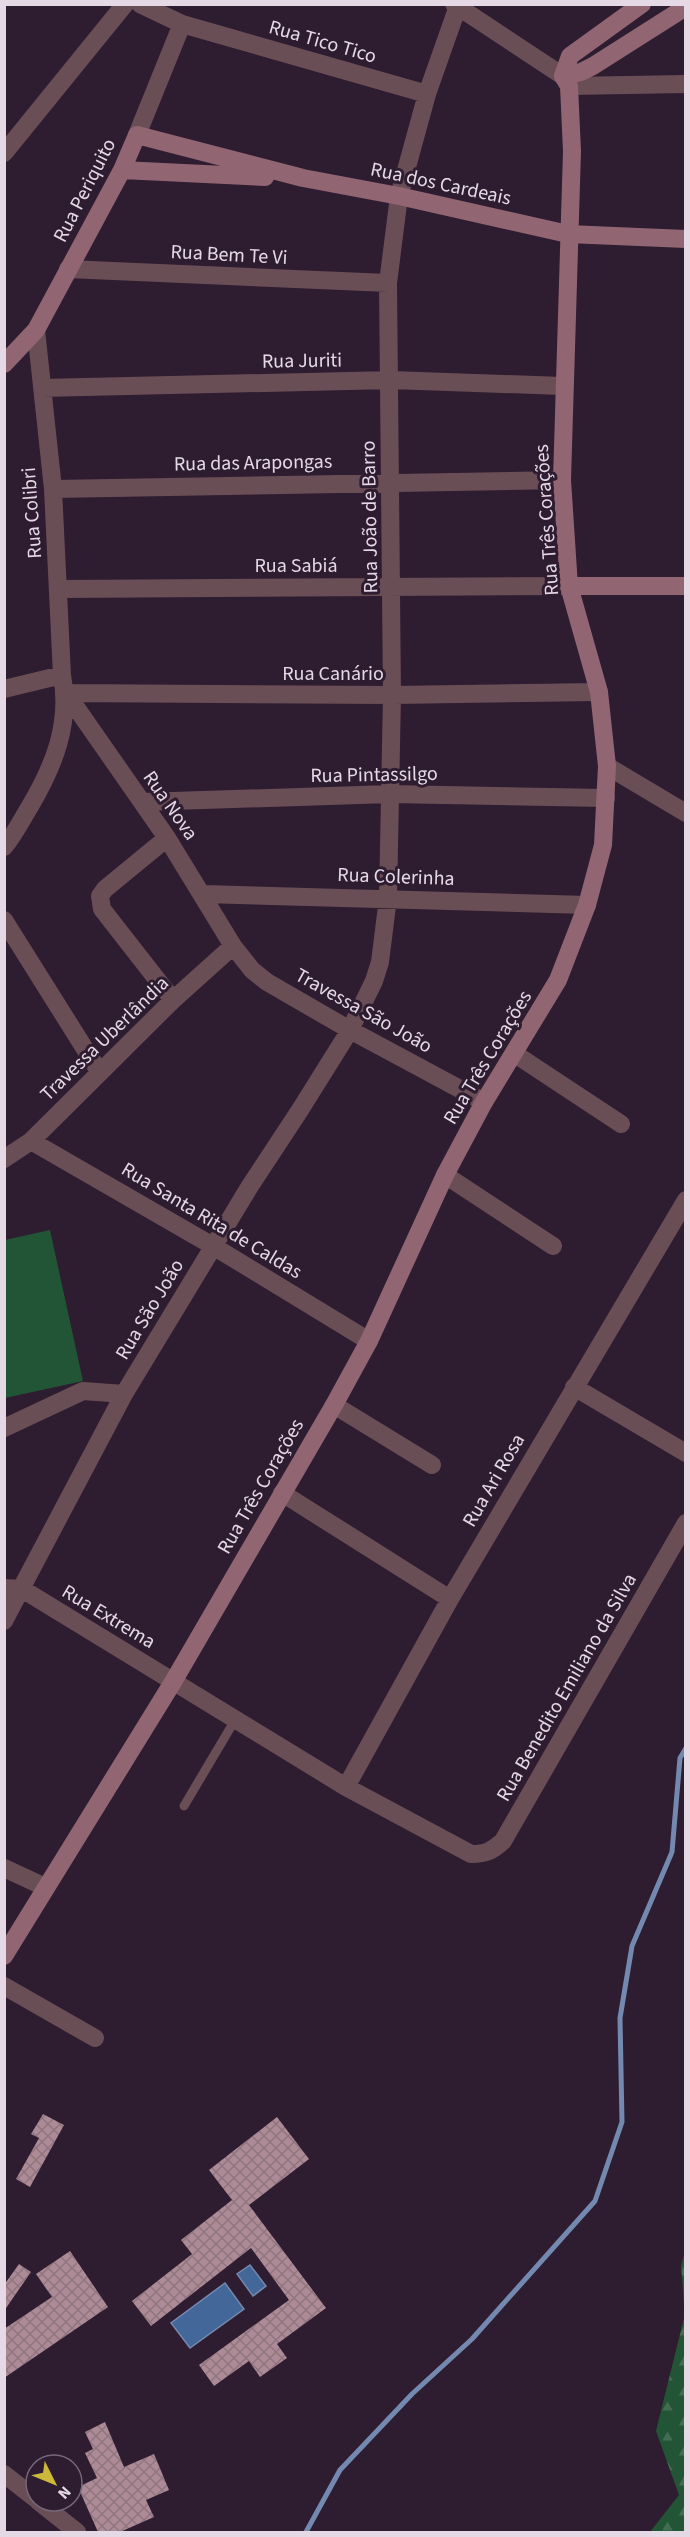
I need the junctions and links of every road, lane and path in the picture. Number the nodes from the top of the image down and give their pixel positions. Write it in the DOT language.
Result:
graph roads {
  1 [pos="125,4"];
  2 [pos="140,4"];
  3 [pos="642,4"];
  4 [pos="456,5"];
  5 [pos="686,7"];
  6 [pos="182,24"];
  7 [pos="566,81"];
  8 [pos="686,84"];
  9 [pos="427,94"];
  10 [pos="137,135"];
  11 [pos="4,153"];
  12 [pos="122,170"];
  13 [pos="303,178"];
  14 [pos="399,196"];
  15 [pos="568,234"];
  16 [pos="686,239"];
  17 [pos="68,269"];
  18 [pos="388,283"];
  19 [pos="36,330"];
  20 [pos="4,364"];
  21 [pos="391,380"];
  22 [pos="563,386"];
  23 [pos="42,388"];
  24 [pos="562,480"];
  25 [pos="390,482"];
  26 [pos="52,489"];
  27 [pos="569,586"];
  28 [pos="686,586"];
  29 [pos="392,587"];
  30 [pos="59,589"];
  31 [pos="63,675"];
  32 [pos="4,689"];
  33 [pos="599,692"];
  34 [pos="66,693"];
  35 [pos="392,695"];
  36 [pos="607,766"];
  37 [pos="390,794"];
  38 [pos="606,798"];
  39 [pos="142,802"];
  40 [pos="686,813"];
  41 [pos="167,838"];
  42 [pos="4,848"];
  43 [pos="203,894"];
  44 [pos="388,898"];
  45 [pos="587,905"];
  46 [pos="4,920"];
  47 [pos="233,946"];
  48 [pos="173,1000"];
  49 [pos="350,1030"];
  50 [pos="515,1054"];
  51 [pos="100,1073"];
  52 [pos="484,1102"];
  53 [pos="621,1124"];
  54 [pos="31,1141"];
  55 [pos="4,1159"];
  56 [pos="446,1175"];
  57 [pos="686,1200"];
  58 [pos="213,1246"];
  59 [pos="553,1246"];
  60 [pos="369,1341"];
  61 [pos="574,1387"];
  62 [pos="124,1394"];
  63 [pos="334,1405"];
  64 [pos="4,1428"];
  65 [pos="686,1453"];
  66 [pos="432,1466"];
  67 [pos="282,1493"];
  68 [pos="686,1523"];
  69 [pos="13,1589"];
  70 [pos="450,1599"];
  71 [pos="4,1621"];
  72 [pos="173,1682"];
  73 [pos="235,1719"];
  74 [pos="345,1787"];
  75 [pos="184,1806"];
  76 [pos="471,1854"];
  77 [pos="4,1868"];
  78 [pos="45,1887"];
  79 [pos="4,1956"];
  80 [pos="4,1986"];
  81 [pos="95,2038"];
  82 [pos="4,2474"];
  83 [pos="24,2490"];
  84 [pos="53,2513"];
  85 [pos="77,2532"];
  1 -- 11 [label="street"];
  2 -- 6 [label="street, Rua Tico Tico"];
  3 -- 7 [label="street"];
  4 -- 7 [label="street"];
  4 -- 9 [label="street, Rua João de Barro"];
  5 -- 7 [label="street"];
  6 -- 9 [label="street, Rua Tico Tico"];
  6 -- 10 [label="street, Rua Periquito"];
  7 -- 8 [label="street"];
  7 -- 15 [label="street, Rua Três Corações"];
  9 -- 14 [label="street, Rua João de Barro"];
  10 -- 12 [label="street, Rua Periquito"];
  10 -- 13 [label="street, Rua dos Cardeais"];
  12 -- 13 [label="street, Rua dos Cardeais"];
  12 -- 17 [label="street, Rua Periquito"];
  13 -- 14 [label="street, Rua dos Cardeais"];
  14 -- 15 [label="street, Rua dos Cardeais"];
  14 -- 18 [label="street, Rua João de Barro"];
  15 -- 16 [label="street, Rua dos Cardeais"];
  15 -- 22 [label="street, Rua Três Corações"];
  17 -- 18 [label="street, Rua Bem Te Vi"];
  17 -- 19 [label="street, Rua Periquito"];
  18 -- 21 [label="street, Rua João de Barro"];
  19 -- 20 [label="street, Rua Periquito"];
  19 -- 23 [label="street, Rua Colibri"];
  21 -- 22 [label="street, Rua Juriti"];
  21 -- 23 [label="street, Rua Juriti"];
  21 -- 25 [label="street, Rua João de Barro"];
  22 -- 24 [label="street, Rua Três Corações"];
  23 -- 26 [label="street, Rua Colibri"];
  24 -- 25 [label="street, Rua das Arapongas"];
  24 -- 27 [label="street, Rua Três Corações"];
  25 -- 26 [label="street, Rua das Arapongas"];
  25 -- 29 [label="street, Rua João de Barro"];
  26 -- 30 [label="street, Rua Colibri"];
  27 -- 28 [label="street"];
  27 -- 29 [label="street, Rua Sabiá"];
  27 -- 33 [label="street, Rua Três Corações"];
  29 -- 30 [label="street, Rua Sabiá"];
  29 -- 35 [label="street, Rua João de Barro"];
  30 -- 31 [label="street, Rua Colibri"];
  31 -- 32 [label="street"];
  31 -- 34 [label="street, Rua Colibri"];
  33 -- 35 [label="street, Rua Canário"];
  33 -- 36 [label="street, Rua Três Corações"];
  34 -- 35 [label="street, Rua Canário"];
  34 -- 39 [label="street, Rua Nova"];
  34 -- 42 [label="street"];
  35 -- 37 [label="street, Rua João de Barro"];
  36 -- 38 [label="street, Rua Três Corações"];
  36 -- 40 [label="street"];
  37 -- 38 [label="street, Rua Pintassilgo"];
  37 -- 39 [label="street, Rua Pintassilgo"];
  37 -- 44 [label="street, Rua João de Barro"];
  38 -- 45 [label="street, Rua Três Corações"];
  39 -- 41 [label="street, Rua Nova"];
  41 -- 43 [label="street, Rua Nova"];
  41 -- 48 [label="street"];
  43 -- 44 [label="street, Rua Colerinha"];
  43 -- 47 [label="street, Rua Nova"];
  44 -- 45 [label="street, Rua Colerinha"];
  44 -- 49 [label="street, Rua João de Barro"];
  45 -- 50 [label="street, Rua Três Corações"];
  46 -- 51 [label="street"];
  47 -- 48 [label="street, Travessa Uberlândia"];
  47 -- 49 [label="street, Travessa São João"];
  48 -- 51 [label="street, Travessa Uberlândia"];
  49 -- 52 [label="street, Travessa São João"];
  49 -- 58 [label="street, Rua São João"];
  50 -- 52 [label="street, Rua Três Corações"];
  50 -- 53 [label="street"];
  51 -- 54 [label="street, Travessa Uberlândia"];
  52 -- 56 [label="street, Rua Três Corações"];
  54 -- 55 [label="street, Travessa Uberlândia"];
  54 -- 58 [label="street, Rua Santa Rita de Caldas"];
  56 -- 59 [label="street"];
  56 -- 60 [label="street, Rua Três Corações"];
  57 -- 61 [label="street, Rua Ari Rosa"];
  58 -- 60 [label="street, Rua Santa Rita de Caldas"];
  58 -- 62 [label="street, Rua São João"];
  60 -- 63 [label="street, Rua Três Corações"];
  61 -- 65 [label="street"];
  61 -- 70 [label="street, Rua Ari Rosa"];
  62 -- 64 [label="street"];
  62 -- 69 [label="street, Rua São João"];
  63 -- 66 [label="street"];
  63 -- 67 [label="street, Rua Três Corações"];
  67 -- 70 [label="street"];
  67 -- 72 [label="street, Rua Três Corações"];
  68 -- 76 [label="street, Rua Benedito Emiliano da Silva"];
  69 -- 71 [label="street, Rua São João"];
  69 -- 72 [label="street, Rua Extrema"];
  70 -- 74 [label="street, Rua Ari Rosa"];
  72 -- 73 [label="street, Rua Extrema"];
  72 -- 78 [label="street, Rua Três Corações"];
  73 -- 74 [label="street, Rua Extrema"];
  73 -- 75 [label="lane"];
  74 -- 76 [label="street, Rua Extrema"];
  77 -- 78 [label="street"];
  78 -- 79 [label="street, Rua Três Corações"];
  80 -- 81 [label="street"];
  82 -- 83 [label="street"];
  84 -- 85 [label="street"];
}
